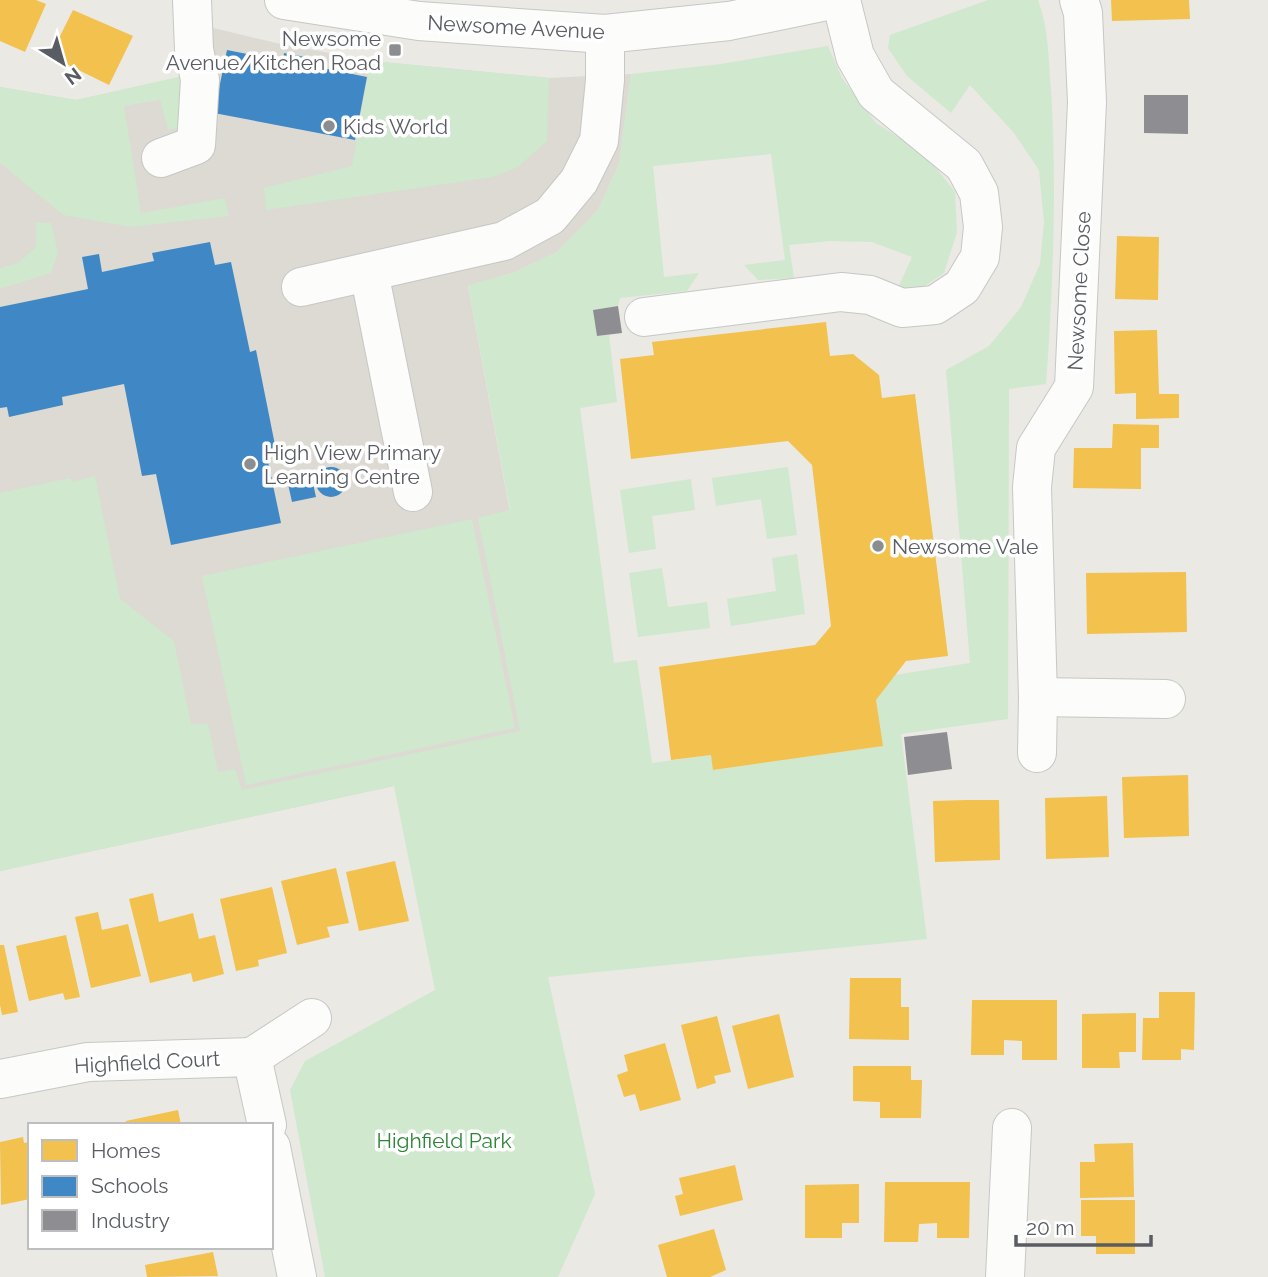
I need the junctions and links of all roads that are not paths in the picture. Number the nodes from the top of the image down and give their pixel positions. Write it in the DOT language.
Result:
graph roads {
  1 [pos="192,0"];
  2 [pos="284,0"];
  3 [pos="832,0"];
  4 [pos="841,0"];
  5 [pos="1079,0"];
  6 [pos="605,34"];
  7 [pos="161,158"];
  8 [pos="369,272"];
  9 [pos="300,287"];
  10 [pos="644,317"];
  11 [pos="413,492"];
  12 [pos="1038,697"];
  13 [pos="1166,699"];
  14 [pos="1037,753"];
  15 [pos="312,1018"];
  16 [pos="253,1057"];
  17 [pos="0,1079"];
  18 [pos="267,1123"];
  19 [pos="1012,1128"];
  20 [pos="273,1157"];
  21 [pos="297,1277"];
  22 [pos="1005,1277"];
  1 -- 7 [label="street"];
  2 -- 6 [label="street, Newsome Avenue"];
  3 -- 6 [label="street, Newsome Avenue"];
  4 -- 10 [label="street"];
  5 -- 12 [label="street, Newsome Close"];
  6 -- 8 [label="street"];
  8 -- 9 [label="street"];
  8 -- 11 [label="street"];
  12 -- 13 [label="street"];
  12 -- 14 [label="street, Newsome Close"];
  15 -- 16 [label="street"];
  16 -- 17 [label="street, Highfield Court"];
  16 -- 18 [label="street"];
  19 -- 22 [label="street"];
  20 -- 21 [label="street"];
}
